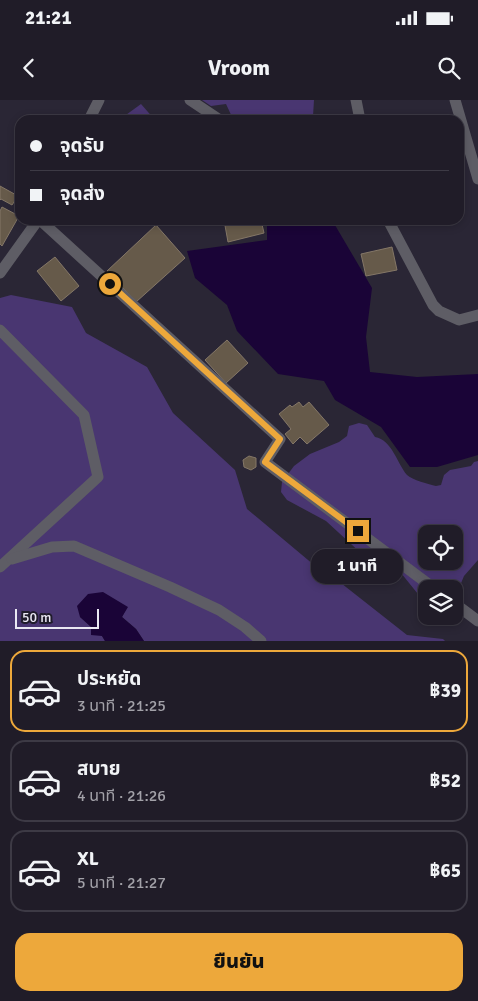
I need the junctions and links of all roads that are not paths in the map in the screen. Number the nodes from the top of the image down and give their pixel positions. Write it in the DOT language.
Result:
graph roads {
  1 [pos="99,100"];
  2 [pos="190,100"];
  3 [pos="356,100"];
  4 [pos="455,100"];
  5 [pos="92,115"];
  6 [pos="212,115"];
  7 [pos="359,115"];
  8 [pos="459,115"];
  9 [pos="464,131"];
  10 [pos="478,179"];
  11 [pos="35,225"];
  12 [pos="45,225"];
  13 [pos="391,225"];
  14 [pos="0,273"];
  15 [pos="478,315"];
  16 [pos="0,330"];
  17 [pos="4,564"];
  18 [pos="423,580"];
  19 [pos="463,610"];
  20 [pos="478,621"];
  21 [pos="261,641"];
  1 -- 5 [label="street"];
  2 -- 6 [label="street"];
  3 -- 7 [label="street"];
  4 -- 8 [label="street"];
  9 -- 10 [label="street"];
  11 -- 14 [label="street"];
  12 -- 18 [label="street"];
  13 -- 15 [label="street"];
  16 -- 17 [label="street"];
  17 -- 21 [label="street"];
  19 -- 20 [label="street"];
}
